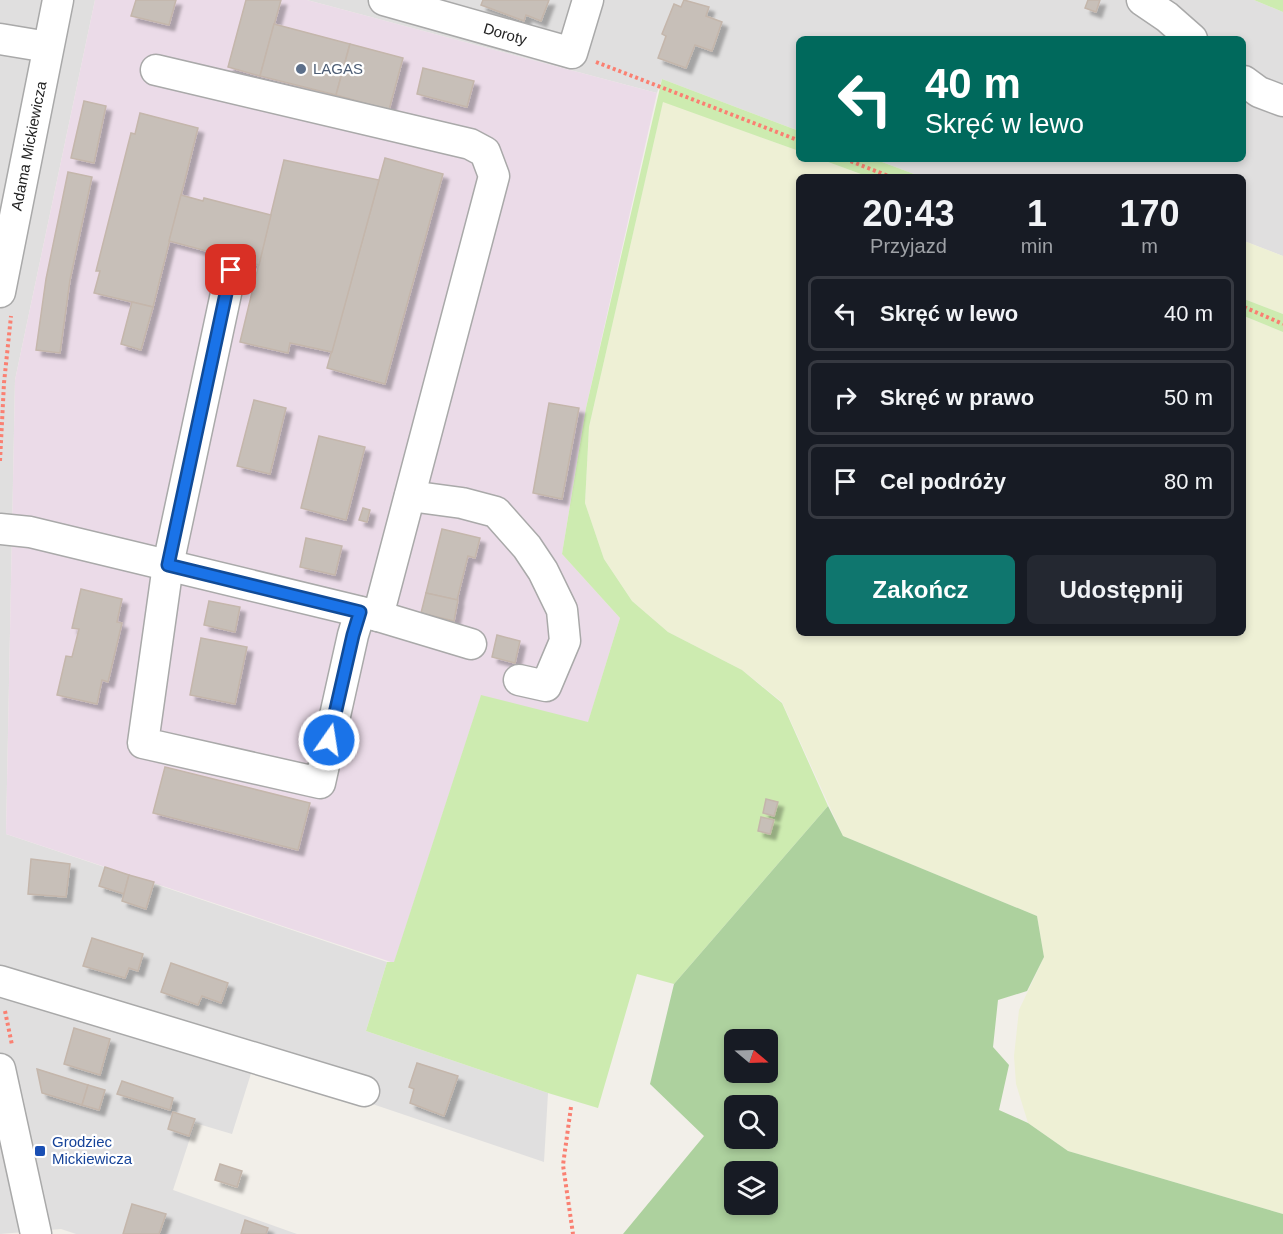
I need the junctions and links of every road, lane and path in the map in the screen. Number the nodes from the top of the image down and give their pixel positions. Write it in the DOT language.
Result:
graph roads {
  1 [pos="58,0"];
  2 [pos="384,0"];
  3 [pos="588,0"];
  4 [pos="1142,0"];
  5 [pos="1189,36"];
  6 [pos="0,39"];
  7 [pos="48,46"];
  8 [pos="572,53"];
  9 [pos="156,70"];
  10 [pos="1246,82"];
  11 [pos="1283,102"];
  12 [pos="796,139"];
  13 [pos="852,162"];
  14 [pos="883,174"];
  15 [pos="231,270"];
  16 [pos="0,292"];
  17 [pos="1246,308"];
  18 [pos="1283,324"];
  19 [pos="410,496"];
  20 [pos="0,529"];
  21 [pos="168,565"];
  22 [pos="369,614"];
  23 [pos="471,644"];
  24 [pos="519,680"];
  25 [pos="0,981"];
  26 [pos="0,1069"];
  27 [pos="364,1091"];
  28 [pos="571,1107"];
  29 [pos="36,1234"];
  30 [pos="573,1234"];
  1 -- 7 [label="street, Adama Mickiewicza"];
  2 -- 8 [label="street, Doroty"];
  3 -- 8 [label="street"];
  4 -- 5 [label="street"];
  6 -- 7 [label="street"];
  7 -- 16 [label="street, Adama Mickiewicza"];
  8 -- 12 [label="path"];
  9 -- 19 [label="street"];
  10 -- 11 [label="street"];
  13 -- 14 [label="path"];
  15 -- 21 [label="street"];
  17 -- 18 [label="path"];
  19 -- 22 [label="street"];
  19 -- 24 [label="street"];
  20 -- 21 [label="street"];
  21 -- 22 [label="street"];
  21 -- 22 [label="street"];
  22 -- 23 [label="street"];
  25 -- 27 [label="street"];
  26 -- 29 [label="street"];
  28 -- 30 [label="path"];
}
